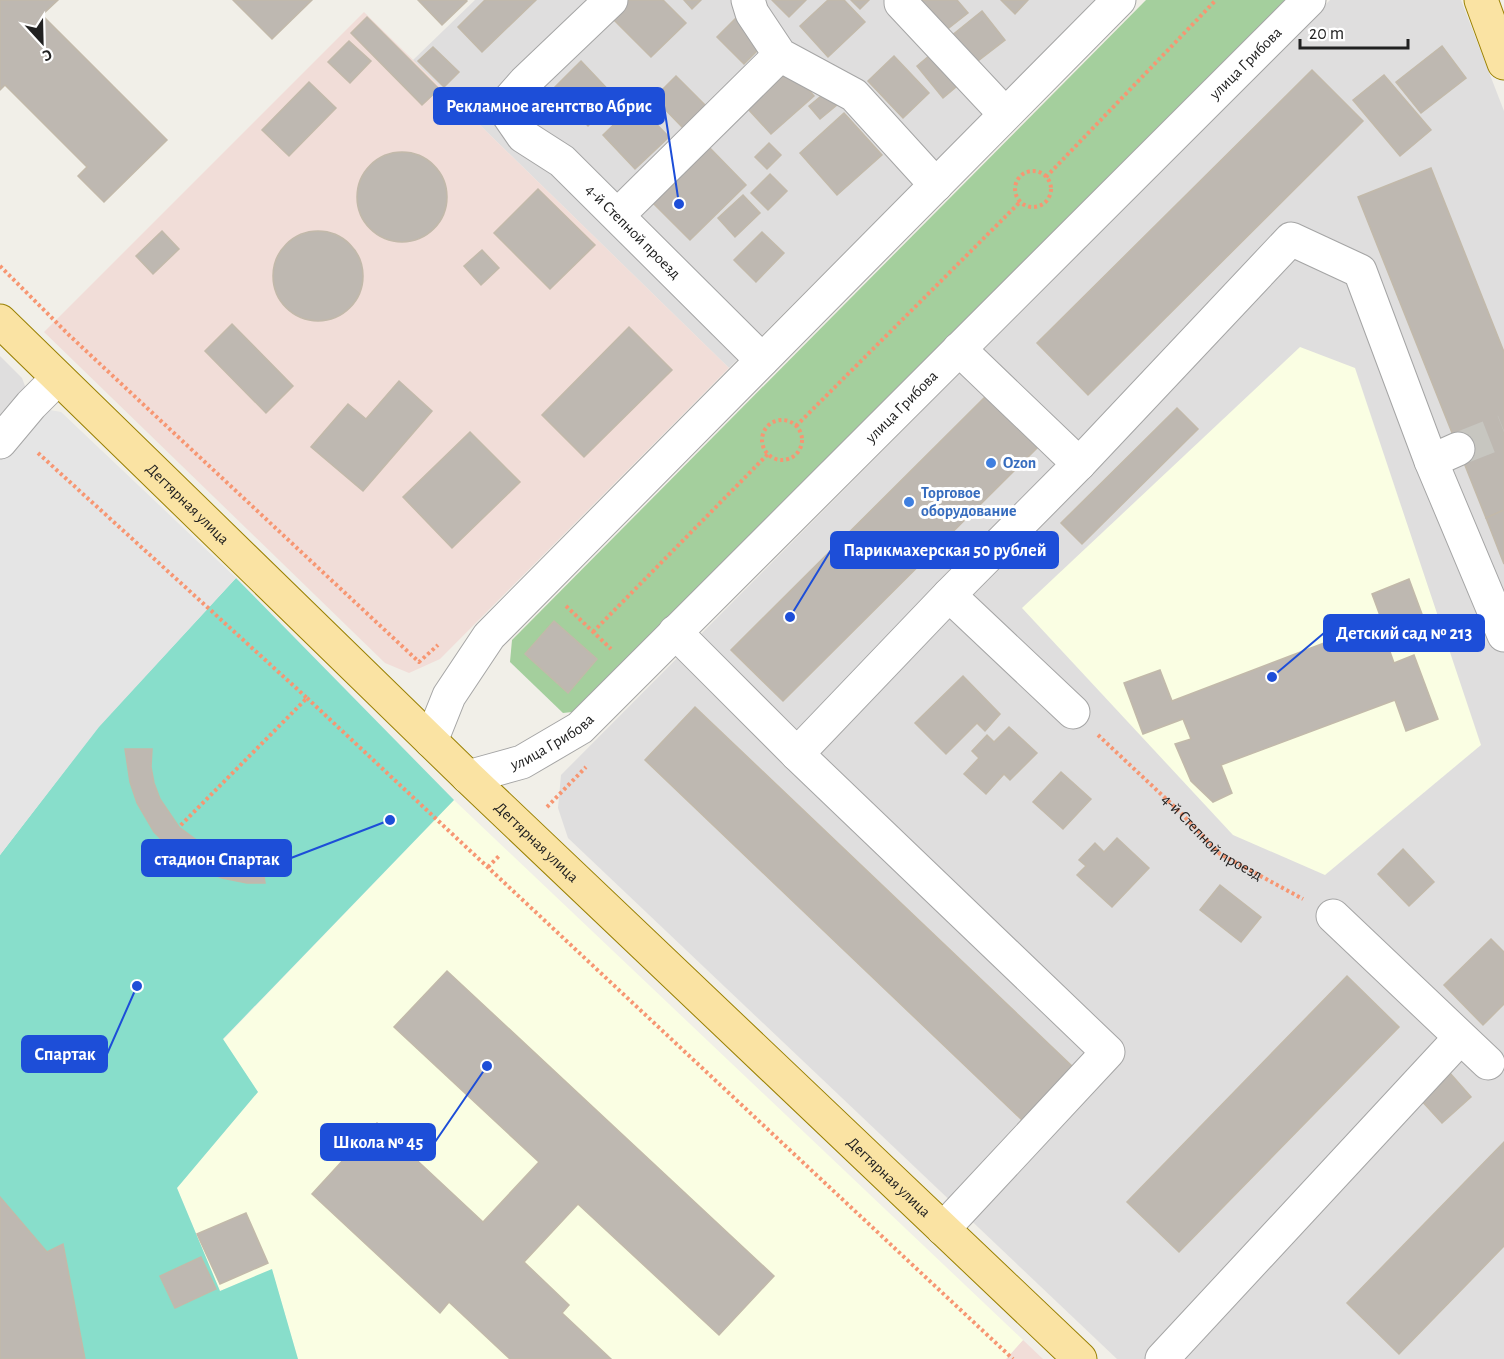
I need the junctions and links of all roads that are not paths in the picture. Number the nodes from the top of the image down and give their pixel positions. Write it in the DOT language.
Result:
graph roads {
  1 [pos="611,0"];
  2 [pos="748,0"];
  3 [pos="901,0"];
  4 [pos="1119,0"];
  5 [pos="1309,0"];
  6 [pos="1481,0"];
  7 [pos="780,55"];
  8 [pos="1504,63"];
  9 [pos="1005,114"];
  10 [pos="936,185"];
  11 [pos="618,215"];
  12 [pos="0,321"];
  13 [pos="959,349"];
  14 [pos="762,360"];
  15 [pos="58,378"];
  16 [pos="6,435"];
  17 [pos="1079,464"];
  18 [pos="949,595"];
  19 [pos="675,632"];
  20 [pos="1504,635"];
  21 [pos="1073,712"];
  22 [pos="431,741"];
  23 [pos="797,754"];
  24 [pos="468,777"];
  25 [pos="1333,916"];
  26 [pos="1460,1038"];
  27 [pos="1488,1063"];
  28 [pos="943,1229"];
  29 [pos="1080,1359"];
  30 [pos="1162,1359"];
  1 -- 11 [label="street, 4-й Степной проезд"];
  2 -- 7 [label="street"];
  3 -- 9 [label="street"];
  4 -- 9 [label="street"];
  5 -- 13 [label="street, улица Грибова"];
  6 -- 8 [label="main road"];
  7 -- 10 [label="street"];
  7 -- 11 [label="street"];
  9 -- 10 [label="street"];
  10 -- 14 [label="street"];
  11 -- 14 [label="street, 4-й Степной проезд"];
  12 -- 15 [label="main road, Дегтярная улица"];
  13 -- 17 [label="street"];
  13 -- 19 [label="street, улица Грибова"];
  14 -- 22 [label="street"];
  15 -- 16 [label="street"];
  15 -- 22 [label="main road, Дегтярная улица"];
  17 -- 18 [label="street"];
  17 -- 20 [label="street"];
  18 -- 21 [label="street"];
  18 -- 23 [label="street"];
  19 -- 23 [label="street"];
  19 -- 24 [label="street, улица Грибова"];
  22 -- 24 [label="main road, Дегтярная улица"];
  23 -- 28 [label="street"];
  24 -- 28 [label="main road, Дегтярная улица"];
  25 -- 26 [label="street"];
  26 -- 27 [label="street"];
  26 -- 30 [label="street"];
  28 -- 29 [label="main road, Дегтярная улица"];
}
